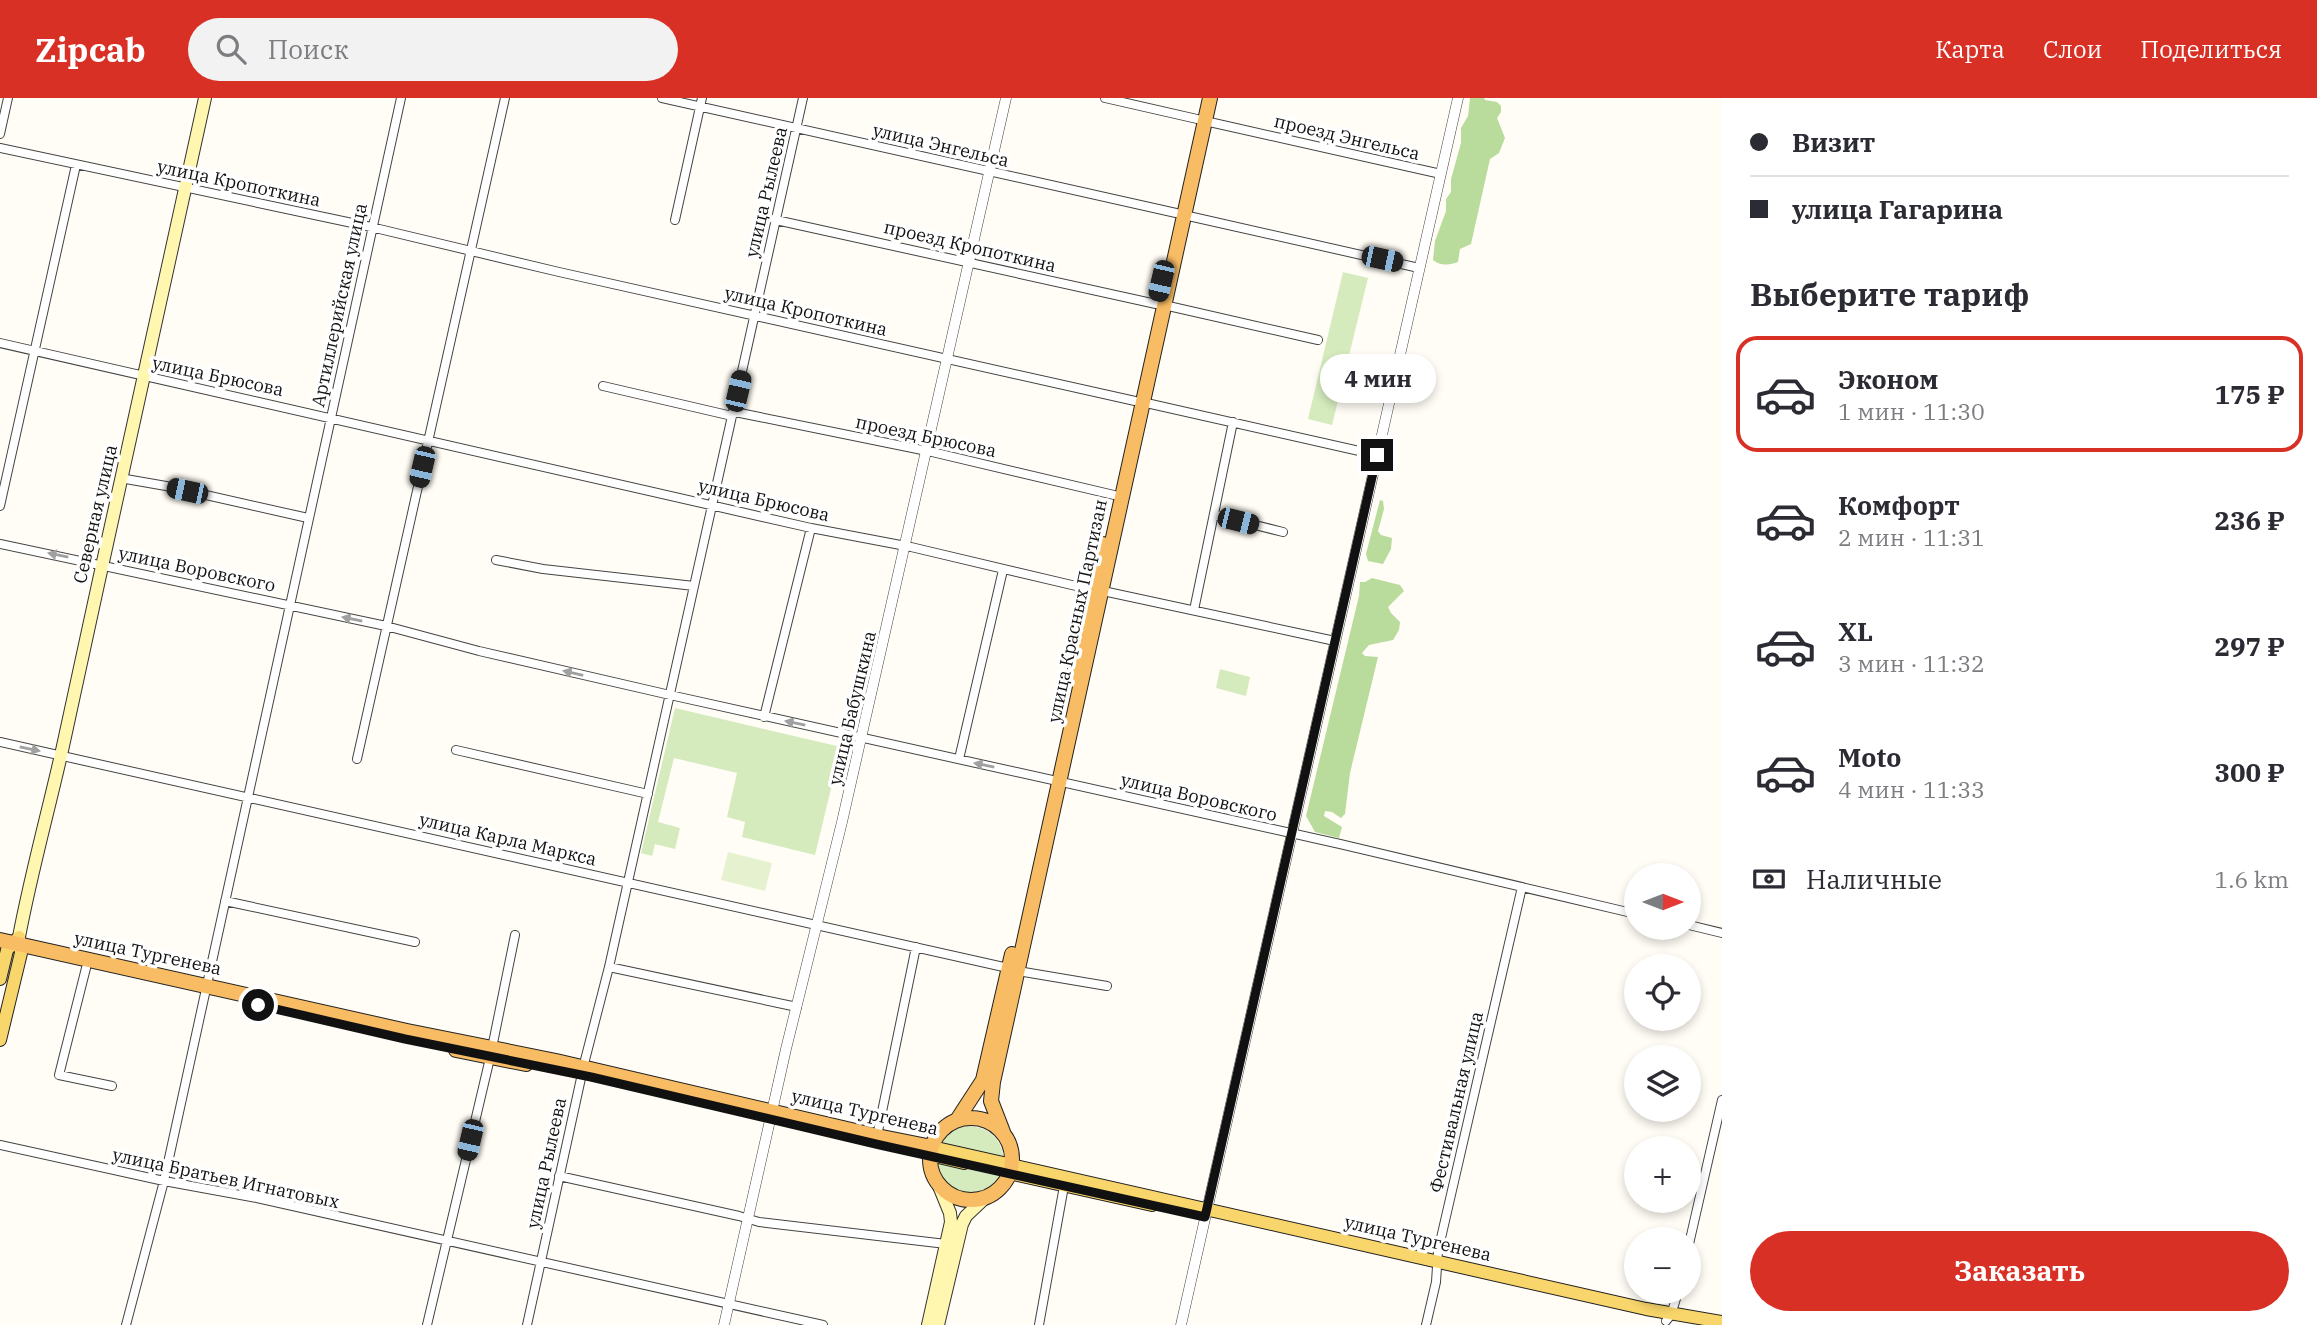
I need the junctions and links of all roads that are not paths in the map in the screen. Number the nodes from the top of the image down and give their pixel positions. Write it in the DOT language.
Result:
graph roads {
  1 [pos="8,98"];
  2 [pos="205,98"];
  3 [pos="401,98"];
  4 [pos="505,98"];
  5 [pos="662,98"];
  6 [pos="803,98"];
  7 [pos="1006,98"];
  8 [pos="1105,98"];
  9 [pos="1202,98"];
  10 [pos="1210,98"];
  11 [pos="1458,98"];
  12 [pos="700,102"];
  13 [pos="1201,120"];
  14 [pos="797,129"];
  15 [pos="0,134"];
  16 [pos="0,148"];
  17 [pos="76,165"];
  18 [pos="989,172"];
  19 [pos="1441,174"];
  20 [pos="185,187"];
  21 [pos="1180,214"];
  22 [pos="675,220"];
  23 [pos="776,220"];
  24 [pos="371,227"];
  25 [pos="471,250"];
  26 [pos="969,262"];
  27 [pos="1419,268"];
  28 [pos="1160,305"];
  29 [pos="755,316"];
  30 [pos="1318,340"];
  31 [pos="0,343"];
  32 [pos="35,351"];
  33 [pos="947,359"];
  34 [pos="145,376"];
  35 [pos="603,386"];
  36 [pos="1138,402"];
  37 [pos="732,416"];
  38 [pos="331,417"];
  39 [pos="1233,422"];
  40 [pos="428,441"];
  41 [pos="926,450"];
  42 [pos="1377,455"];
  43 [pos="120,478"];
  44 [pos="1114,495"];
  45 [pos="712,505"];
  46 [pos="0,506"];
  47 [pos="1215,515"];
  48 [pos="308,518"];
  49 [pos="811,528"];
  50 [pos="1283,532"];
  51 [pos="0,544"];
  52 [pos="905,545"];
  53 [pos="496,560"];
  54 [pos="101,564"];
  55 [pos="1003,570"];
  56 [pos="694,586"];
  57 [pos="1098,591"];
  58 [pos="289,606"];
  59 [pos="1194,610"];
  60 [pos="386,626"];
  61 [pos="1335,641"];
  62 [pos="670,695"];
  63 [pos="764,717"];
  64 [pos="861,738"];
  65 [pos="0,742"];
  66 [pos="456,750"];
  67 [pos="61,755"];
  68 [pos="357,759"];
  69 [pos="959,760"];
  70 [pos="1055,781"];
  71 [pos="648,794"];
  72 [pos="248,797"];
  73 [pos="1292,834"];
  74 [pos="628,882"];
  75 [pos="1522,887"];
  76 [pos="225,901"];
  77 [pos="1624,911"];
  78 [pos="816,924"];
  79 [pos="1701,928"];
  80 [pos="1722,933"];
  81 [pos="515,935"];
  82 [pos="415,942"];
  83 [pos="11,945"];
  84 [pos="916,947"];
  85 [pos="608,967"];
  86 [pos="86,968"];
  87 [pos="1013,969"];
  88 [pos="0,979"];
  89 [pos="1107,986"];
  90 [pos="205,989"];
  91 [pos="797,1007"];
  92 [pos="0,1040"];
  93 [pos="491,1053"];
  94 [pos="582,1071"];
  95 [pos="112,1086"];
  96 [pos="1722,1100"];
  97 [pos="771,1115"];
  98 [pos="957,1120"];
  99 [pos="1003,1132"];
  100 [pos="877,1136"];
  101 [pos="0,1145"];
  102 [pos="931,1151"];
  103 [pos="1011,1169"];
  104 [pos="559,1176"];
  105 [pos="164,1181"];
  106 [pos="939,1186"];
  107 [pos="1064,1186"];
  108 [pos="984,1199"];
  109 [pos="1206,1214"];
  110 [pos="748,1219"];
  111 [pos="1693,1227"];
  112 [pos="446,1240"];
  113 [pos="946,1244"];
  114 [pos="541,1261"];
  115 [pos="1436,1266"];
  116 [pos="1674,1304"];
  117 [pos="729,1305"];
  118 [pos="1669,1318"];
  119 [pos="1722,1322"];
  120 [pos="126,1325"];
  121 [pos="427,1325"];
  122 [pos="527,1325"];
  123 [pos="724,1325"];
  124 [pos="823,1325"];
  125 [pos="928,1325"];
  126 [pos="938,1325"];
  127 [pos="1039,1325"];
  128 [pos="1181,1325"];
  129 [pos="1426,1325"];
  130 [pos="1681,1325"];
  1 -- 15 [label="street"];
  2 -- 20 [label="main road, Северная улица"];
  3 -- 24 [label="street, Артиллерийская улица"];
  4 -- 25 [label="street"];
  5 -- 12 [label="street, улица Энгельса"];
  6 -- 14 [label="street, улица Рылеева"];
  7 -- 18 [label="street, улица Бабушкина"];
  8 -- 13 [label="street, проезд Энгельса"];
  9 -- 13 [label="highway, улица Красных Партизан"];
  10 -- 13 [label="highway, улица Красных Партизан"];
  11 -- 19 [label="street"];
  12 -- 14 [label="street, улица Энгельса"];
  12 -- 22 [label="street"];
  13 -- 19 [label="street, проезд Энгельса"];
  13 -- 21 [label="highway, улица Красных Партизан"];
  14 -- 18 [label="street, улица Энгельса"];
  14 -- 23 [label="street, улица Рылеева"];
  16 -- 17 [label="street, улица Кропоткина"];
  17 -- 20 [label="street, улица Кропоткина"];
  17 -- 32 [label="street"];
  18 -- 21 [label="street, улица Энгельса"];
  18 -- 26 [label="street, улица Бабушкина"];
  19 -- 27 [label="street"];
  20 -- 24 [label="street, улица Кропоткина"];
  20 -- 34 [label="main road, Северная улица"];
  21 -- 27 [label="street, улица Энгельса"];
  21 -- 28 [label="highway, улица Красных Партизан"];
  23 -- 26 [label="street, проезд Кропоткина"];
  23 -- 29 [label="street, улица Рылеева"];
  24 -- 25 [label="street, улица Кропоткина"];
  24 -- 38 [label="street, Артиллерийская улица"];
  25 -- 29 [label="street, улица Кропоткина"];
  25 -- 40 [label="street"];
  26 -- 28 [label="street, проезд Кропоткина"];
  26 -- 33 [label="street, улица Бабушкина"];
  27 -- 42 [label="street"];
  28 -- 30 [label="street, проезд Кропоткина"];
  28 -- 36 [label="highway, улица Красных Партизан"];
  29 -- 33 [label="street, улица Кропоткина"];
  29 -- 37 [label="street, улица Рылеева"];
  31 -- 32 [label="street, улица Брюсова"];
  32 -- 34 [label="street, улица Брюсова"];
  32 -- 46 [label="street"];
  33 -- 36 [label="street, улица Кропоткина"];
  33 -- 41 [label="street, улица Бабушкина"];
  34 -- 38 [label="street, улица Брюсова"];
  34 -- 43 [label="main road, Северная улица"];
  35 -- 37 [label="street"];
  36 -- 39 [label="street, улица Кропоткина"];
  36 -- 44 [label="highway, улица Красных Партизан"];
  36 -- 57 [label="highway, улица Красных Партизан"];
  37 -- 41 [label="street, проезд Брюсова"];
  37 -- 45 [label="street, улица Рылеева"];
  38 -- 40 [label="street, улица Брюсова"];
  38 -- 48 [label="street, Артиллерийская улица"];
  39 -- 42 [label="street, улица Кропоткина"];
  39 -- 47 [label="street"];
  40 -- 45 [label="street, улица Брюсова"];
  40 -- 60 [label="street"];
  41 -- 44 [label="street, проезд Брюсова"];
  41 -- 52 [label="street, улица Бабушкина"];
  42 -- 61 [label="street"];
  43 -- 48 [label="street"];
  43 -- 54 [label="main road, Северная улица"];
  44 -- 57 [label="highway, улица Красных Партизан"];
  45 -- 49 [label="street, улица Брюсова"];
  45 -- 56 [label="street, улица Рылеева"];
  47 -- 50 [label="street"];
  47 -- 59 [label="street"];
  48 -- 58 [label="street, Артиллерийская улица"];
  49 -- 52 [label="street, улица Брюсова"];
  49 -- 63 [label="street"];
  54 -- 51 [label="street, улица Воровского, one-way"];
  52 -- 55 [label="street, улица Брюсова"];
  52 -- 64 [label="street, улица Бабушкина"];
  53 -- 56 [label="street"];
  54 -- 58 [label="street, улица Воровского"];
  54 -- 67 [label="main road, Северная улица"];
  55 -- 57 [label="street, улица Брюсова"];
  55 -- 69 [label="street"];
  56 -- 62 [label="street, улица Рылеева"];
  57 -- 59 [label="street, улица Брюсова"];
  57 -- 70 [label="highway, улица Красных Партизан"];
  60 -- 58 [label="street, улица Воровского, one-way"];
  58 -- 72 [label="street, Артиллерийская улица"];
  59 -- 61 [label="street, улица Брюсова"];
  62 -- 60 [label="street, улица Воровского, one-way"];
  60 -- 68 [label="street"];
  61 -- 73 [label="street"];
  62 -- 63 [label="street, улица Воровского"];
  62 -- 71 [label="street, улица Рылеева"];
  64 -- 63 [label="street, улица Воровского, one-way"];
  64 -- 69 [label="street, улица Воровского"];
  64 -- 78 [label="street, улица Бабушкина"];
  65 -- 67 [label="street, улица Карла Маркса, one-way"];
  66 -- 71 [label="street"];
  67 -- 72 [label="street, улица Карла Маркса"];
  67 -- 83 [label="main road, Северная улица"];
  70 -- 69 [label="street, улица Воровского, one-way"];
  70 -- 73 [label="street, улица Воровского"];
  70 -- 87 [label="highway, улица Красных Партизан"];
  71 -- 74 [label="street, улица Рылеева"];
  72 -- 74 [label="street, улица Карла Маркса"];
  72 -- 76 [label="street, Артиллерийская улица"];
  73 -- 75 [label="street, улица Воровского"];
  73 -- 109 [label="street"];
  74 -- 78 [label="street, улица Карла Маркса"];
  74 -- 85 [label="street, улица Рылеева"];
  75 -- 77 [label="street, улица Воровского"];
  75 -- 115 [label="street, Фестивальная улица"];
  76 -- 82 [label="street"];
  76 -- 90 [label="street, Артиллерийская улица"];
  78 -- 84 [label="street, улица Карла Маркса"];
  78 -- 91 [label="street, улица Бабушкина"];
  79 -- 80 [label="street"];
  81 -- 93 [label="street"];
  83 -- 86 [label="highway, улица Тургенева"];
  83 -- 88 [label="main road, Северная улица"];
  83 -- 90 [label="highway, улица Тургенева"];
  83 -- 92 [label="main road, Северная улица"];
  84 -- 87 [label="street, улица Карла Маркса"];
  84 -- 100 [label="street"];
  85 -- 91 [label="street"];
  85 -- 94 [label="street, улица Рылеева"];
  86 -- 90 [label="highway, улица Тургенева"];
  86 -- 95 [label="street"];
  87 -- 89 [label="street, улица Карла Маркса"];
  87 -- 98 [label="highway, улица Красных Партизан"];
  87 -- 99 [label="highway, улица Красных Партизан"];
  90 -- 93 [label="highway, улица Тургенева"];
  90 -- 105 [label="street, Артиллерийская улица"];
  91 -- 97 [label="street, улица Бабушкина"];
  93 -- 94 [label="highway, улица Тургенева"];
  93 -- 112 [label="street"];
  94 -- 97 [label="highway, улица Тургенева"];
  94 -- 104 [label="street, улица Рылеева"];
  96 -- 111 [label="street"];
  97 -- 100 [label="highway, улица Тургенева"];
  97 -- 102 [label="highway, улица Тургенева"];
  97 -- 110 [label="street, улица Бабушкина"];
  98 -- 99 [label="highway"];
  98 -- 102 [label="highway, улица Красных Партизан"];
  99 -- 103 [label="highway, улица Красных Партизан"];
  100 -- 102 [label="highway, улица Тургенева"];
  101 -- 105 [label="street, улица Братьев Игнатовых"];
  102 -- 103 [label="main road, улица Тургенева"];
  102 -- 106 [label="highway"];
  103 -- 107 [label="main road, улица Тургенева"];
  103 -- 108 [label="highway"];
  103 -- 109 [label="main road, улица Тургенева"];
  104 -- 110 [label="street"];
  104 -- 114 [label="street, улица Рылеева"];
  105 -- 112 [label="street, улица Братьев Игнатовых"];
  105 -- 120 [label="street, Артиллерийская улица"];
  106 -- 108 [label="highway"];
  106 -- 113 [label="main road"];
  107 -- 109 [label="main road, улица Тургенева"];
  107 -- 127 [label="street"];
  108 -- 126 [label="main road"];
  109 -- 115 [label="main road, улица Тургенева"];
  109 -- 128 [label="street"];
  110 -- 113 [label="street"];
  110 -- 117 [label="street, улица Бабушкина"];
  112 -- 114 [label="street, улица Братьев Игнатовых"];
  112 -- 121 [label="street"];
  113 -- 125 [label="main road"];
  114 -- 117 [label="street, улица Братьев Игнатовых"];
  114 -- 122 [label="street, улица Рылеева"];
  115 -- 118 [label="main road, улица Тургенева"];
  115 -- 129 [label="street, Фестивальная улица"];
  116 -- 118 [label="street"];
  117 -- 123 [label="street, улица Бабушкина"];
  117 -- 124 [label="street, улица Братьев Игнатовых"];
  118 -- 119 [label="main road, улица Тургенева"];
  118 -- 130 [label="main road, улица Тургенева"];
}
